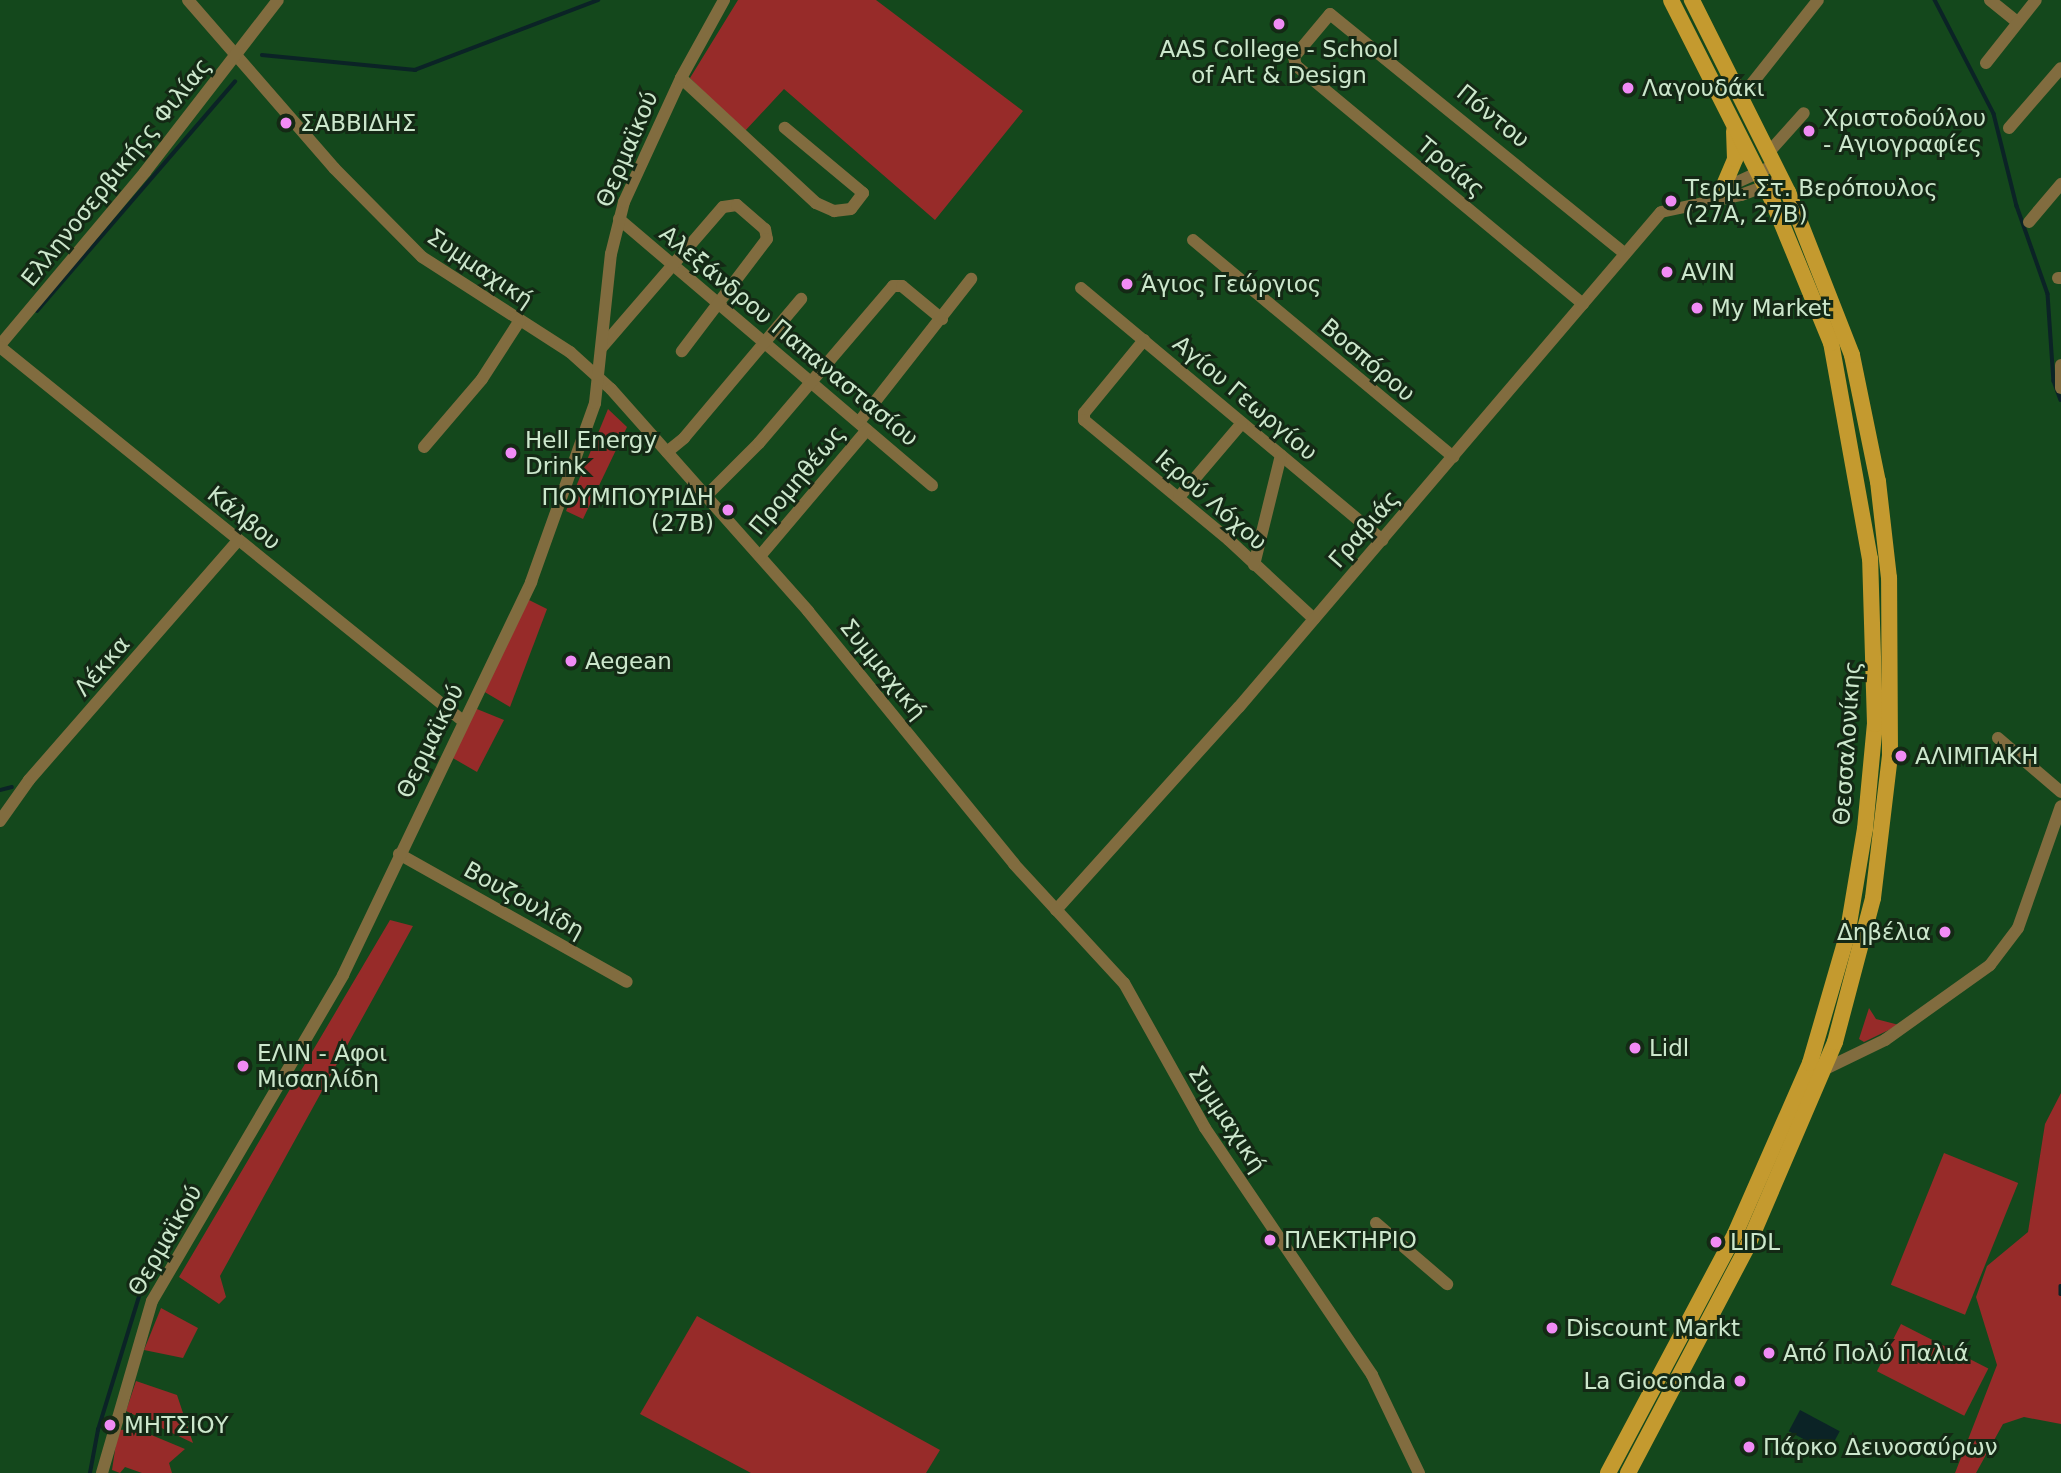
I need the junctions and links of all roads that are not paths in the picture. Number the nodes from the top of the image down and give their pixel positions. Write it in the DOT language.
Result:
graph roads {
  1 [pos="188,0"];
  2 [pos="278,0"];
  3 [pos="724,0"];
  4 [pos="1671,0"];
  5 [pos="1692,0"];
  6 [pos="1818,0"];
  7 [pos="1990,0"];
  8 [pos="2036,0"];
  9 [pos="2017,22"];
  10 [pos="237,57"];
  11 [pos="1293,63"];
  12 [pos="1986,63"];
  13 [pos="2061,68"];
  14 [pos="681,78"];
  15 [pos="1742,96"];
  16 [pos="1804,113"];
  17 [pos="1731,118"];
  18 [pos="785,128"];
  19 [pos="2009,128"];
  20 [pos="1776,166"];
  21 [pos="1762,179"];
  22 [pos="2061,184"];
  23 [pos="1718,194"];
  24 [pos="619,219"];
  25 [pos="2029,222"];
  26 [pos="1193,240"];
  27 [pos="1625,254"];
  28 [pos="672,264"];
  29 [pos="971,279"];
  30 [pos="1082,288"];
  31 [pos="801,299"];
  32 [pos="719,304"];
  33 [pos="1583,304"];
  34 [pos="942,319"];
  35 [pos="520,320"];
  36 [pos="1144,340"];
  37 [pos="764,342"];
  38 [pos="0,346"];
  39 [pos="602,347"];
  40 [pos="682,351"];
  41 [pos="2061,365"];
  42 [pos="599,376"];
  43 [pos="811,382"];
  44 [pos="2061,388"];
  45 [pos="1242,423"];
  46 [pos="863,426"];
  47 [pos="424,447"];
  48 [pos="667,452"];
  49 [pos="1281,455"];
  50 [pos="1453,457"];
  51 [pos="932,485"];
  52 [pos="706,496"];
  53 [pos="1179,497"];
  54 [pos="238,540"];
  55 [pos="1382,540"];
  56 [pos="760,556"];
  57 [pos="1254,565"];
  58 [pos="1314,619"];
  59 [pos="463,721"];
  60 [pos="1998,738"];
  61 [pos="2061,792"];
  62 [pos="2061,806"];
  63 [pos="0,821"];
  64 [pos="399,854"];
  65 [pos="1056,911"];
  66 [pos="627,982"];
  67 [pos="1825,1069"];
  68 [pos="1376,1223"];
  69 [pos="1447,1284"];
  70 [pos="102,1473"];
  71 [pos="1419,1473"];
  72 [pos="1608,1473"];
  73 [pos="1628,1473"];
  1 -- 10 [label="street, Συμμαχική"];
  2 -- 10 [label="street, Ελληνοσερβικήςς Φιλίας"];
  3 -- 14 [label="street, Θερμαϊκού"];
  4 -- 17 [label="main road, Θεσσαλονίκης"];
  5 -- 15 [label="main road, Θεσσαλονίκης"];
  6 -- 15 [label="street"];
  7 -- 9 [label="street"];
  8 -- 9 [label="street"];
  9 -- 12 [label="street"];
  10 -- 35 [label="street, Συμμαχική"];
  10 -- 38 [label="street, Ελληνοσερβικήςς Φιλίας"];
  11 -- 27 [label="street, Πόντου"];
  11 -- 33 [label="street, Τροίας"];
  13 -- 19 [label="street"];
  14 -- 18 [label="street"];
  14 -- 24 [label="street, Θερμαϊκού"];
  15 -- 20 [label="main road, Θεσσαλονίκης"];
  16 -- 20 [label="street"];
  17 -- 21 [label="main road, Θεσσαλονίκης"];
  17 -- 23 [label="main road"];
  20 -- 21 [label="street, Γραβιάς"];
  20 -- 67 [label="main road, Θεσσαλονίκης"];
  21 -- 23 [label="street, Γραβιάς"];
  21 -- 72 [label="main road, Θεσσαλονίκης"];
  22 -- 25 [label="street"];
  23 -- 27 [label="street, Γραβιάς"];
  24 -- 28 [label="street, Αλεξάνδρου Παπαναστασίου"];
  24 -- 39 [label="street, Θερμαϊκού"];
  26 -- 50 [label="street, Βοσπόρου"];
  27 -- 33 [label="street, Γραβιάς"];
  28 -- 32 [label="street, Αλεξάνδρου Παπαναστασίου"];
  28 -- 32 [label="street"];
  28 -- 39 [label="street"];
  29 -- 34 [label="street, Προμηθέως"];
  30 -- 36 [label="street, Αγίου Γεωργίου"];
  31 -- 37 [label="street"];
  32 -- 37 [label="street, Αλεξάνδρου Παπαναστασίου"];
  32 -- 40 [label="street"];
  33 -- 50 [label="street, Γραβιάς"];
  34 -- 43 [label="street"];
  34 -- 46 [label="street, Προμηθέως"];
  35 -- 42 [label="street, Συμμαχική"];
  35 -- 47 [label="street"];
  36 -- 45 [label="street, Αγίου Γεωργίου"];
  36 -- 53 [label="street, Ιερού Λόχου"];
  37 -- 43 [label="street, Αλεξάνδρου Παπαναστασίου"];
  37 -- 48 [label="street"];
  38 -- 54 [label="street, Κάλβου"];
  39 -- 42 [label="street, Θερμαϊκού"];
  41 -- 44 [label="street"];
  42 -- 48 [label="street, Συμμαχική"];
  42 -- 59 [label="street, Θερμαϊκού"];
  43 -- 46 [label="street, Αλεξάνδρου Παπαναστασίου"];
  43 -- 52 [label="street"];
  45 -- 49 [label="street, Αγίου Γεωργίου"];
  45 -- 53 [label="street"];
  46 -- 51 [label="street, Αλεξάνδρου Παπαναστασίου"];
  46 -- 56 [label="street, Προμηθέως"];
  48 -- 52 [label="street, Συμμαχική"];
  49 -- 55 [label="street, Αγίου Γεωργίου"];
  49 -- 57 [label="street"];
  50 -- 55 [label="street, Γραβιάς"];
  52 -- 56 [label="street, Συμμαχική"];
  53 -- 57 [label="street, Ιερού Λόχου"];
  54 -- 59 [label="street, Κάλβου"];
  54 -- 63 [label="street, Λέκκα"];
  55 -- 58 [label="street, Γραβιάς"];
  56 -- 65 [label="street, Συμμαχική"];
  57 -- 58 [label="street, Ιερού Λόχου"];
  58 -- 65 [label="street, Γραβιάς"];
  59 -- 64 [label="street, Θερμαϊκού"];
  60 -- 61 [label="street"];
  62 -- 67 [label="street"];
  64 -- 66 [label="street, Βουζουλίδη"];
  64 -- 70 [label="street, Θερμαϊκού"];
  65 -- 71 [label="street, Συμμαχική"];
  67 -- 73 [label="main road, Θεσσαλονίκης"];
  68 -- 69 [label="street"];
}
